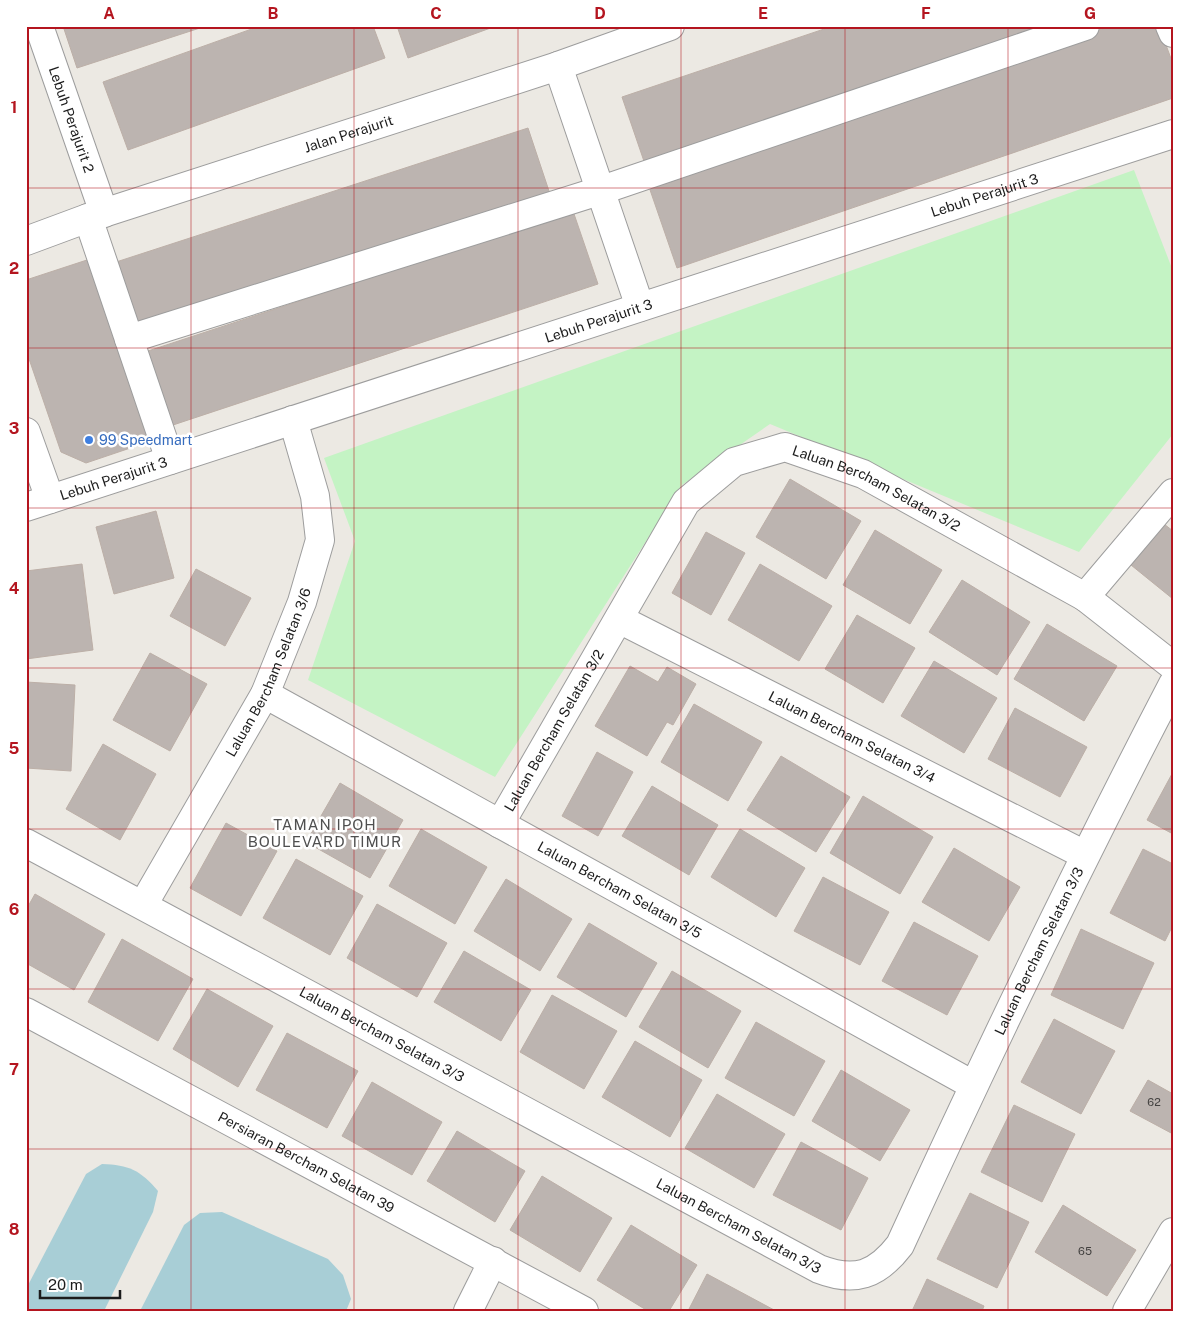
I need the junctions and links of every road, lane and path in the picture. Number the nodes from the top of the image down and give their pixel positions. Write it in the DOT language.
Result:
graph roads {
  1 [pos="39,26"];
  2 [pos="670,26"];
  3 [pos="1085,26"];
  4 [pos="1170,26"];
  5 [pos="1173,33"];
  6 [pos="558,66"];
  7 [pos="1171,140"];
  8 [pos="599,191"];
  9 [pos="96,216"];
  10 [pos="26,241"];
  11 [pos="640,308"];
  12 [pos="129,339"];
  13 [pos="293,420"];
  14 [pos="26,432"];
  15 [pos="170,460"];
  16 [pos="1170,502"];
  17 [pos="38,503"];
  18 [pos="1085,597"];
  19 [pos="619,619"];
  20 [pos="1173,666"];
  21 [pos="1173,684"];
  22 [pos="265,694"];
  23 [pos="500,824"];
  24 [pos="26,843"];
  25 [pos="1085,855"];
  26 [pos="143,905"];
  27 [pos="26,1012"];
  28 [pos="973,1085"];
  29 [pos="1173,1232"];
  30 [pos="493,1261"];
  31 [pos="468,1311"];
  32 [pos="584,1311"];
  33 [pos="1127,1311"];
  1 -- 9 [label="street, Lebuh Perajurit 2"];
  2 -- 6 [label="street, Jalan Perajurit"];
  3 -- 8 [label="street"];
  4 -- 5 [label="street"];
  6 -- 8 [label="street"];
  6 -- 9 [label="street, Jalan Perajurit"];
  7 -- 11 [label="street, Lebuh Perajurit 3"];
  8 -- 11 [label="street"];
  8 -- 12 [label="street"];
  9 -- 10 [label="street, Jalan Perajurit"];
  9 -- 12 [label="street, Lebuh Perajurit 2"];
  11 -- 13 [label="street, Lebuh Perajurit 3"];
  12 -- 15 [label="street, Lebuh Perajurit 2"];
  13 -- 15 [label="street, Lebuh Perajurit 3"];
  13 -- 22 [label="street, Laluan Bercham Selatan 3/6"];
  14 -- 17 [label="street"];
  15 -- 17 [label="street, Lebuh Perajurit 3"];
  16 -- 18 [label="street"];
  18 -- 19 [label="street, Laluan Bercham Selatan 3/2"];
  18 -- 20 [label="street, Laluan Bercham Selatan 3/2"];
  19 -- 23 [label="street, Laluan Bercham Selatan 3/2"];
  19 -- 25 [label="street, Laluan Bercham Selatan 3/4"];
  21 -- 25 [label="street, Laluan Bercham Selatan 3/3"];
  22 -- 23 [label="street, Laluan Bercham Selatan 3/5"];
  22 -- 26 [label="street, Laluan Bercham Selatan 3/6"];
  23 -- 28 [label="street, Laluan Bercham Selatan 3/5"];
  24 -- 26 [label="street, Laluan Bercham Selatan 3/3"];
  25 -- 28 [label="street, Laluan Bercham Selatan 3/3"];
  26 -- 28 [label="street, Laluan Bercham Selatan 3/3"];
  27 -- 30 [label="street, Persiaran Bercham Selatan 39"];
  29 -- 33 [label="street"];
  30 -- 31 [label="street"];
  30 -- 32 [label="street, Persiaran Bercham Selatan 39"];
}
